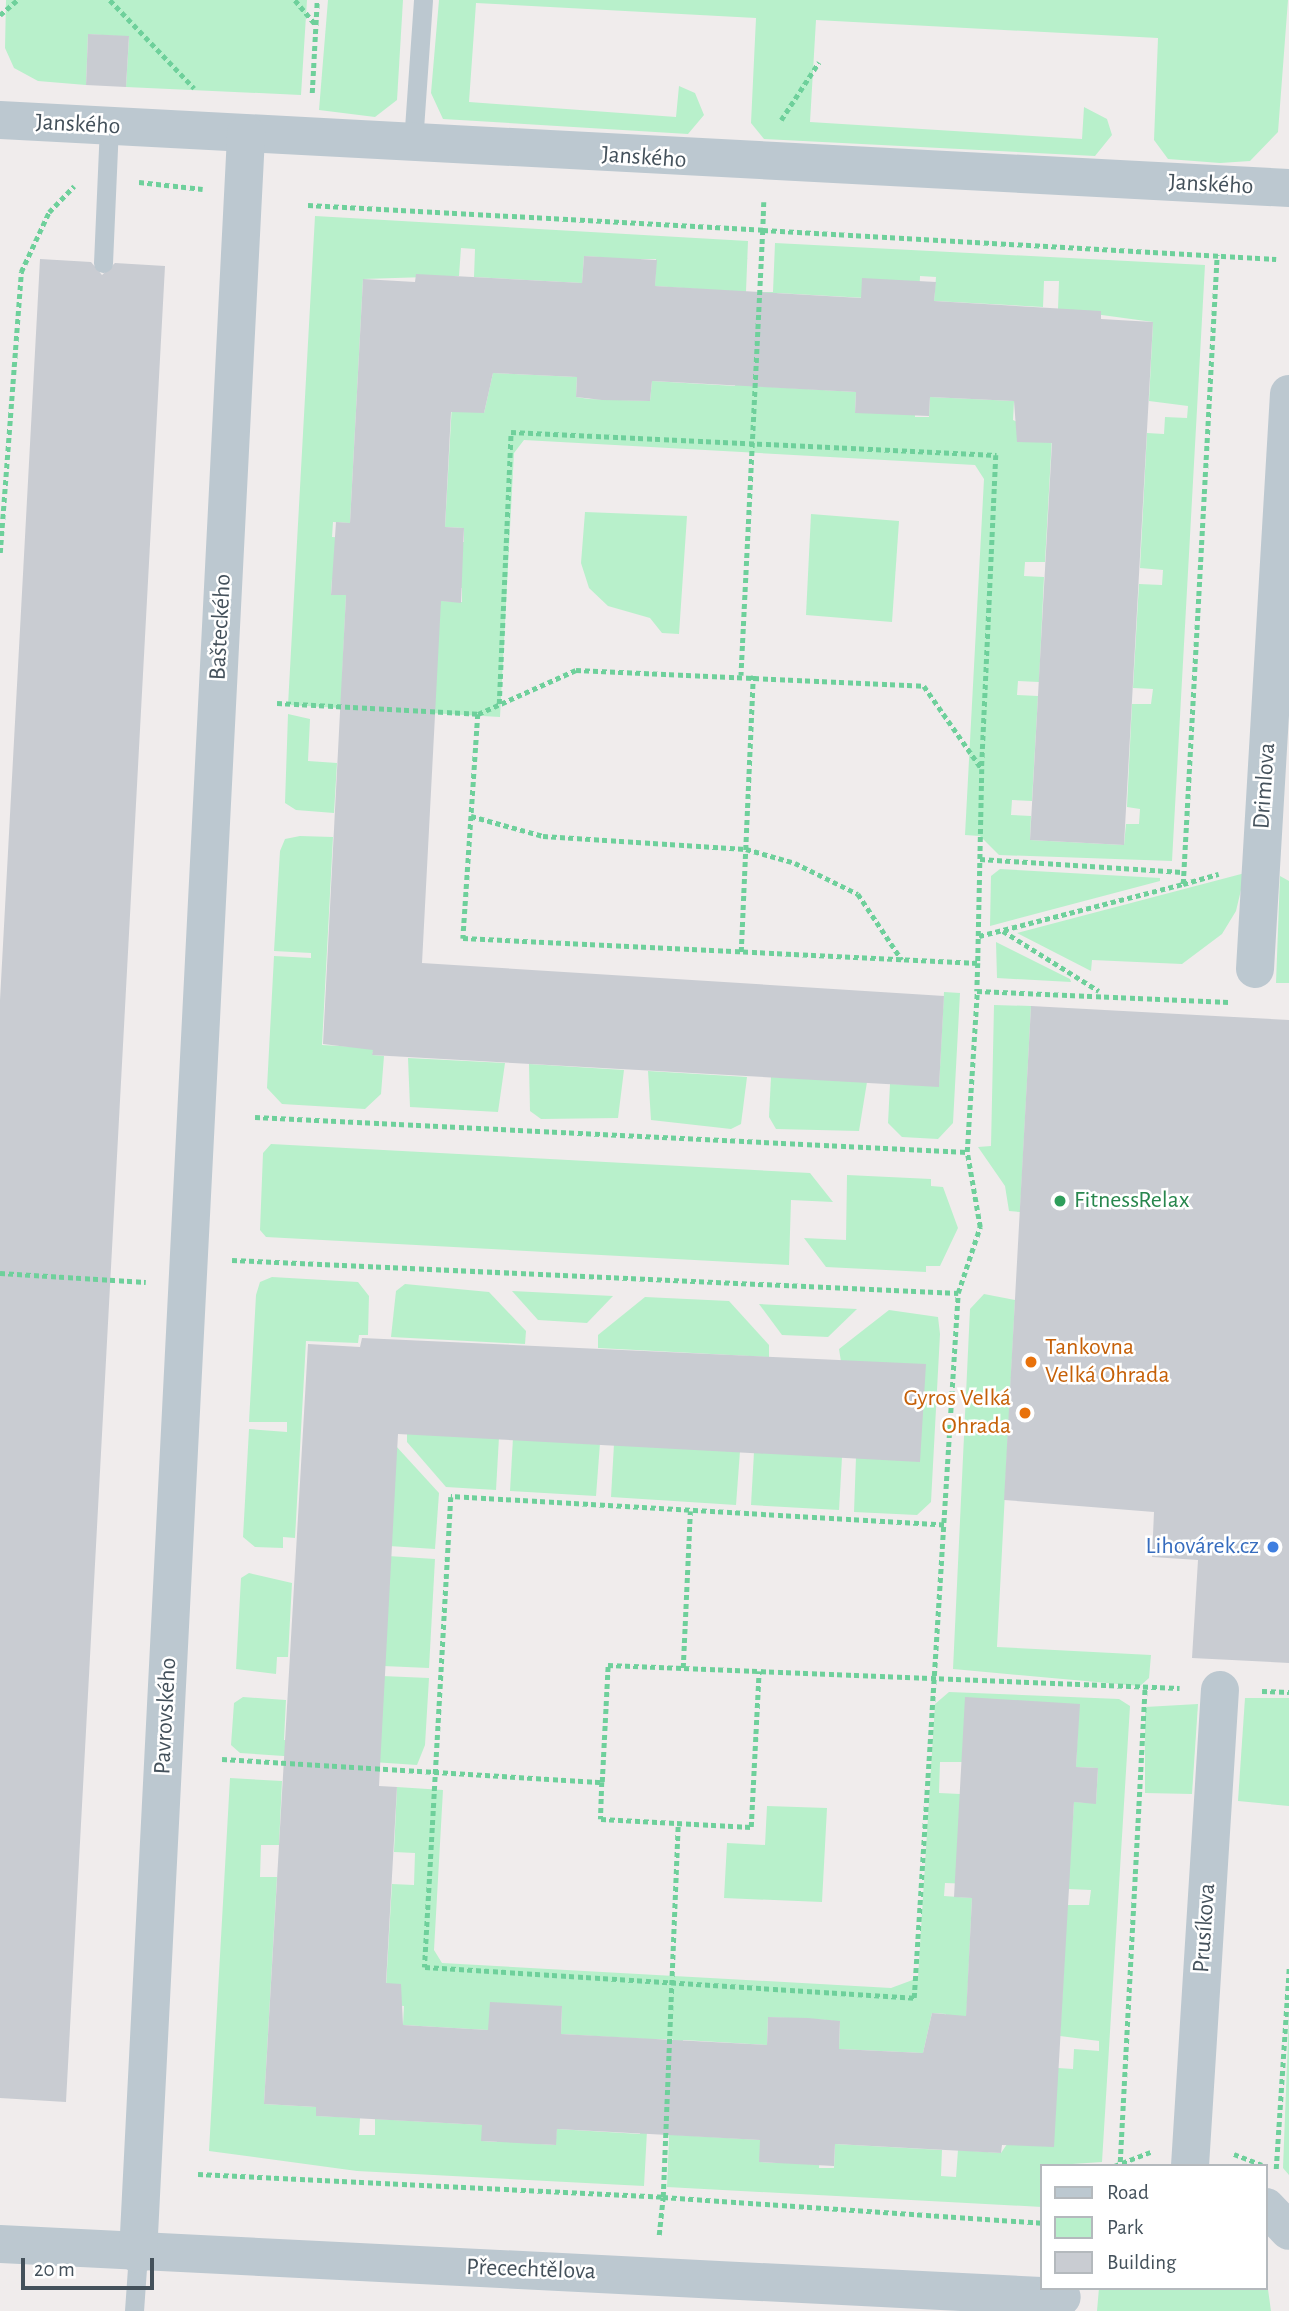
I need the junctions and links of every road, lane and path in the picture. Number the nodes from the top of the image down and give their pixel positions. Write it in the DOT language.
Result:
graph roads {
  1 [pos="16,0"];
  2 [pos="110,0"];
  3 [pos="295,0"];
  4 [pos="317,0"];
  5 [pos="423,0"];
  6 [pos="0,15"];
  7 [pos="315,24"];
  8 [pos="819,62"];
  9 [pos="204,99"];
  10 [pos="311,103"];
  11 [pos="0,120"];
  12 [pos="109,127"];
  13 [pos="773,133"];
  14 [pos="246,134"];
  15 [pos="413,143"];
  16 [pos="107,180"];
  17 [pos="765,187"];
  18 [pos="1289,188"];
  19 [pos="244,194"];
  20 [pos="308,205"];
  21 [pos="763,230"];
  22 [pos="1217,255"];
  23 [pos="1276,259"];
  24 [pos="103,263"];
  25 [pos="1289,394"];
  26 [pos="753,442"];
  27 [pos="0,553"];
  28 [pos="741,675"];
  29 [pos="753,675"];
  30 [pos="277,703"];
  31 [pos="499,704"];
  32 [pos="478,714"];
  33 [pos="982,769"];
  34 [pos="471,816"];
  35 [pos="746,849"];
  36 [pos="980,859"];
  37 [pos="1183,872"];
  38 [pos="1002,930"];
  39 [pos="979,936"];
  40 [pos="741,952"];
  41 [pos="902,960"];
  42 [pos="978,963"];
  43 [pos="1255,969"];
  44 [pos="977,991"];
  45 [pos="1102,992"];
  46 [pos="1236,1002"];
  47 [pos="255,1117"];
  48 [pos="194,1121"];
  49 [pos="967,1152"];
  50 [pos="190,1260"];
  51 [pos="0,1273"];
  52 [pos="958,1293"];
  53 [pos="690,1511"];
  54 [pos="944,1525"];
  55 [pos="683,1668"];
  56 [pos="759,1671"];
  57 [pos="934,1678"];
  58 [pos="1145,1686"];
  59 [pos="1220,1690"];
  60 [pos="222,1759"];
  61 [pos="436,1775"];
  62 [pos="603,1782"];
  63 [pos="678,1823"];
  64 [pos="1289,1967"];
  65 [pos="670,1983"];
  66 [pos="1120,2162"];
  67 [pos="1190,2164"];
  68 [pos="198,2174"];
  69 [pos="1271,2190"];
  70 [pos="663,2197"];
  71 [pos="1040,2223"];
  72 [pos="1289,2231"];
  73 [pos="0,2244"];
  74 [pos="138,2254"];
  75 [pos="656,2276"];
  76 [pos="1064,2299"];
  77 [pos="134,2311"];
  1 -- 6 [label="path"];
  2 -- 9 [label="path"];
  3 -- 7 [label="path"];
  4 -- 7 [label="path"];
  5 -- 15 [label="lane"];
  7 -- 10 [label="path"];
  8 -- 13 [label="path"];
  11 -- 12 [label="street, Janského"];
  12 -- 14 [label="street, Janského"];
  12 -- 16 [label="lane"];
  14 -- 15 [label="street, Janského"];
  14 -- 19 [label="street, Bašteckého"];
  15 -- 18 [label="street, Janského"];
  16 -- 19 [label="path"];
  16 -- 24 [label="lane"];
  16 -- 27 [label="path"];
  17 -- 21 [label="path"];
  19 -- 48 [label="street, Bašteckého"];
  20 -- 21 [label="path"];
  21 -- 22 [label="path"];
  21 -- 26 [label="path"];
  22 -- 23 [label="path"];
  22 -- 37 [label="path"];
  25 -- 43 [label="street, Drimlova"];
  26 -- 28 [label="path"];
  26 -- 31 [label="path"];
  26 -- 33 [label="path"];
  28 -- 29 [label="path"];
  28 -- 31 [label="path"];
  29 -- 33 [label="path"];
  29 -- 35 [label="path"];
  30 -- 32 [label="path"];
  31 -- 32 [label="path"];
  32 -- 34 [label="path"];
  33 -- 36 [label="path"];
  34 -- 35 [label="path"];
  34 -- 40 [label="path"];
  35 -- 40 [label="path"];
  35 -- 41 [label="path"];
  36 -- 37 [label="path"];
  36 -- 39 [label="path"];
  37 -- 38 [label="path"];
  38 -- 39 [label="path"];
  38 -- 45 [label="path"];
  39 -- 42 [label="path"];
  40 -- 41 [label="path"];
  41 -- 42 [label="path"];
  42 -- 44 [label="path"];
  44 -- 45 [label="path"];
  44 -- 49 [label="path"];
  45 -- 46 [label="path"];
  47 -- 49 [label="path"];
  48 -- 50 [label="street, Pavrovského"];
  49 -- 52 [label="path"];
  50 -- 51 [label="path"];
  50 -- 52 [label="path"];
  50 -- 74 [label="street, Pavrovského"];
  52 -- 54 [label="path"];
  53 -- 54 [label="path"];
  53 -- 55 [label="path"];
  53 -- 61 [label="path"];
  54 -- 57 [label="path"];
  55 -- 56 [label="path"];
  55 -- 62 [label="path"];
  56 -- 57 [label="path"];
  56 -- 63 [label="path"];
  57 -- 58 [label="path"];
  57 -- 65 [label="path"];
  58 -- 59 [label="path"];
  58 -- 66 [label="path"];
  59 -- 67 [label="street, Prusíkova"];
  60 -- 61 [label="path"];
  61 -- 62 [label="path"];
  61 -- 65 [label="path"];
  62 -- 63 [label="path"];
  63 -- 65 [label="path"];
  64 -- 69 [label="path"];
  65 -- 70 [label="path"];
  68 -- 70 [label="path"];
  69 -- 72 [label="street"];
  70 -- 71 [label="path"];
  70 -- 75 [label="path"];
  73 -- 74 [label="street, Přecechtělova"];
  74 -- 75 [label="street, Přecechtělova"];
  74 -- 77 [label="lane, Pavrovského"];
  75 -- 76 [label="street, Přecechtělova"];
}
